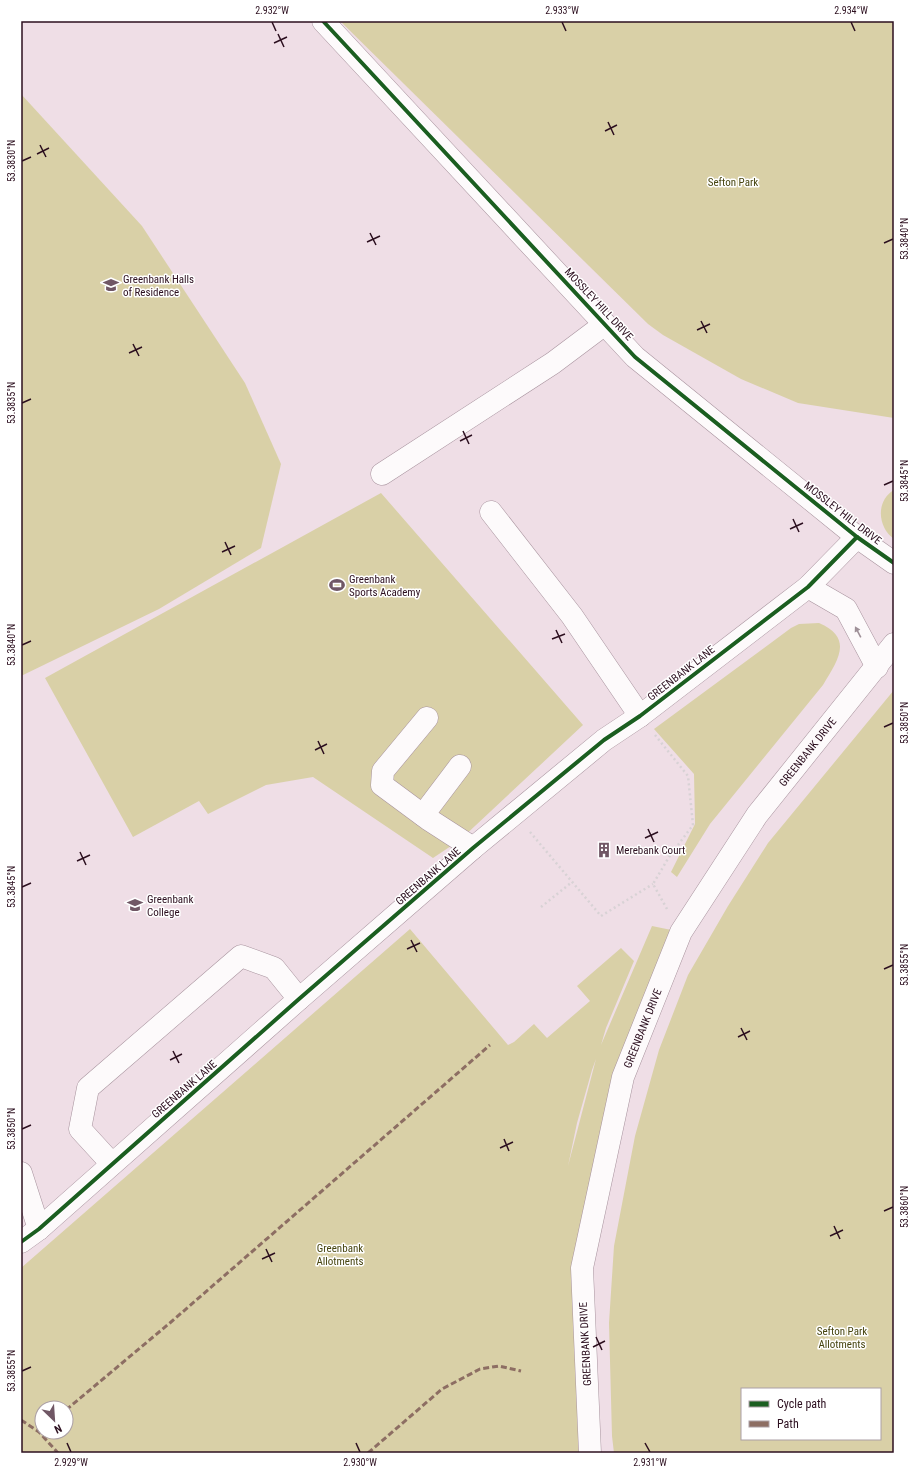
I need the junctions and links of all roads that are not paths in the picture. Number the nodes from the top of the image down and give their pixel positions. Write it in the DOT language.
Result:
graph roads {
  1 [pos="324,21"];
  2 [pos="605,324"];
  3 [pos="382,474"];
  4 [pos="491,512"];
  5 [pos="857,537"];
  6 [pos="894,563"];
  7 [pos="808,587"];
  8 [pos="894,644"];
  9 [pos="877,667"];
  10 [pos="640,716"];
  11 [pos="427,718"];
  12 [pos="460,766"];
  13 [pos="423,815"];
  14 [pos="473,848"];
  15 [pos="299,999"];
  16 [pos="112,1164"];
  17 [pos="21,1173"];
  18 [pos="38,1228"];
  19 [pos="21,1242"];
  20 [pos="590,1453"];
  1 -- 2 [label="street, MOSSLEY HILL DRIVE"];
  2 -- 3 [label="street"];
  2 -- 5 [label="street, MOSSLEY HILL DRIVE"];
  4 -- 10 [label="street"];
  5 -- 6 [label="street, MOSSLEY HILL DRIVE"];
  5 -- 7 [label="street, GREENBANK LANE"];
  9 -- 7 [label="street, one-way"];
  7 -- 10 [label="street, GREENBANK LANE"];
  8 -- 9 [label="street, GREENBANK DRIVE"];
  9 -- 20 [label="street, GREENBANK DRIVE"];
  10 -- 14 [label="street, GREENBANK LANE"];
  11 -- 13 [label="street"];
  12 -- 13 [label="street"];
  13 -- 14 [label="street"];
  14 -- 15 [label="street, GREENBANK LANE"];
  15 -- 16 [label="street, GREENBANK LANE"];
  15 -- 16 [label="street"];
  16 -- 18 [label="street, GREENBANK LANE"];
  17 -- 18 [label="street"];
  18 -- 19 [label="street, GREENBANK LANE"];
}
